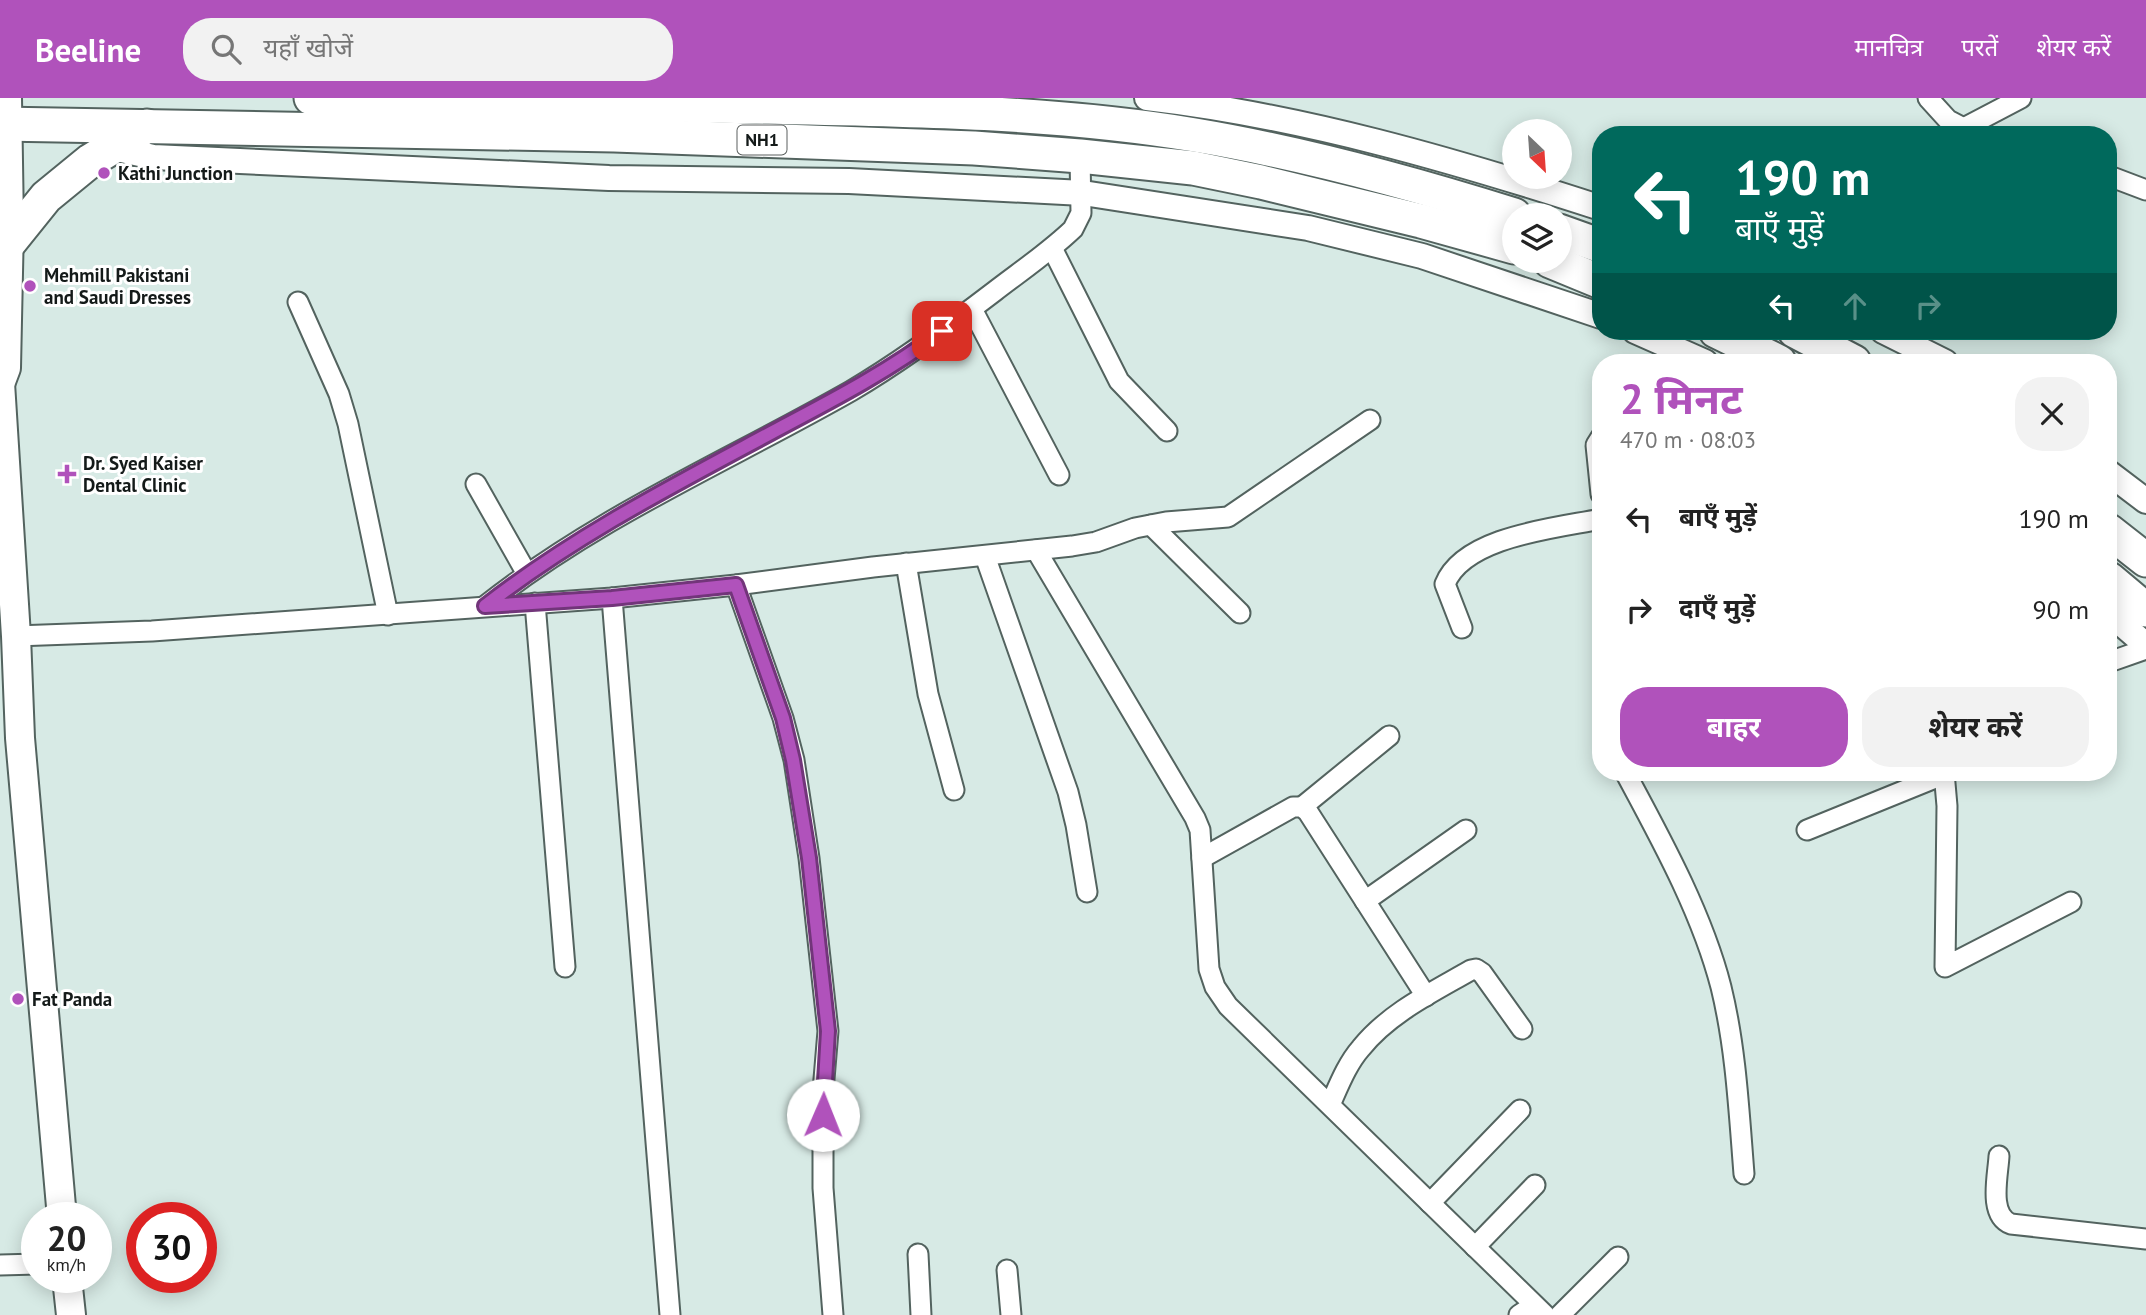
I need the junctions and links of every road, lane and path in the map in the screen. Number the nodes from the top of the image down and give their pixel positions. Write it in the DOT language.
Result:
graph roads {
  1 [pos="311,98"];
  2 [pos="1147,98"];
  3 [pos="1928,98"];
  4 [pos="2021,98"];
  5 [pos="1215,102"];
  6 [pos="848,109"];
  7 [pos="5,115"];
  8 [pos="149,125"];
  9 [pos="1959,126"];
  10 [pos="1979,126"];
  11 [pos="845,143"];
  12 [pos="110,147"];
  13 [pos="1080,156"];
  14 [pos="2117,179"];
  15 [pos="2146,190"];
  16 [pos="1083,193"];
  17 [pos="1592,205"];
  18 [pos="1502,211"];
  19 [pos="1572,236"];
  20 [pos="9,243"];
  21 [pos="1592,243"];
  22 [pos="1502,244"];
  23 [pos="1052,248"];
  24 [pos="1572,270"];
  25 [pos="1592,278"];
  26 [pos="298,302"];
  27 [pos="972,309"];
  28 [pos="1592,313"];
  29 [pos="1655,340"];
  30 [pos="1734,340"];
  31 [pos="1812,340"];
  32 [pos="1901,340"];
  33 [pos="1687,354"];
  34 [pos="1763,354"];
  35 [pos="1839,354"];
  36 [pos="1929,354"];
  37 [pos="0,384"];
  38 [pos="1370,420"];
  39 [pos="1167,431"];
  40 [pos="1059,475"];
  41 [pos="2117,479"];
  42 [pos="477,484"];
  43 [pos="2146,501"];
  44 [pos="1592,521"];
  45 [pos="1151,525"];
  46 [pos="2117,537"];
  47 [pos="1036,550"];
  48 [pos="985,556"];
  49 [pos="2146,560"];
  50 [pos="906,564"];
  51 [pos="527,574"];
  52 [pos="736,585"];
  53 [pos="2117,586"];
  54 [pos="612,598"];
  55 [pos="535,603"];
  56 [pos="485,606"];
  57 [pos="2146,610"];
  58 [pos="1240,613"];
  59 [pos="388,615"];
  60 [pos="2117,620"];
  61 [pos="1462,628"];
  62 [pos="16,636"];
  63 [pos="2146,647"];
  64 [pos="2117,659"];
  65 [pos="1389,736"];
  66 [pos="10,738"];
  67 [pos="1629,781"];
  68 [pos="1926,781"];
  69 [pos="1945,781"];
  70 [pos="954,790"];
  71 [pos="1302,807"];
  72 [pos="1466,830"];
  73 [pos="1807,830"];
  74 [pos="1202,858"];
  75 [pos="1087,892"];
  76 [pos="1365,901"];
  77 [pos="2071,902"];
  78 [pos="565,967"];
  79 [pos="1426,996"];
  80 [pos="1522,1029"];
  81 [pos="1331,1105"];
  82 [pos="1520,1110"];
  83 [pos="1999,1156"];
  84 [pos="1744,1174"];
  85 [pos="1535,1185"];
  86 [pos="60,1202"];
  87 [pos="1430,1203"];
  88 [pos="2146,1239"];
  89 [pos="1475,1247"];
  90 [pos="918,1254"];
  91 [pos="1618,1257"];
  92 [pos="21,1264"];
  93 [pos="0,1265"];
  94 [pos="1007,1270"];
  95 [pos="69,1293"];
  96 [pos="1532,1312"];
  97 [pos="71,1315"];
  98 [pos="670,1315"];
  99 [pos="833,1315"];
  100 [pos="921,1315"];
  101 [pos="1012,1315"];
  102 [pos="1560,1315"];
  1 -- 6 [label="highway, NH1"];
  2 -- 5 [label="street"];
  3 -- 9 [label="street"];
  4 -- 10 [label="street"];
  5 -- 17 [label="street"];
  6 -- 11 [label="highway"];
  6 -- 18 [label="highway, NH1"];
  7 -- 8 [label="highway, NH1"];
  7 -- 20 [label="main road"];
  8 -- 11 [label="highway, NH1"];
  8 -- 12 [label="highway"];
  11 -- 13 [label="highway, NH1"];
  12 -- 16 [label="street"];
  12 -- 20 [label="highway"];
  13 -- 16 [label="street"];
  13 -- 22 [label="highway, NH1"];
  14 -- 15 [label="street"];
  16 -- 23 [label="street"];
  16 -- 28 [label="street"];
  19 -- 21 [label="highway"];
  20 -- 37 [label="main road"];
  23 -- 27 [label="street"];
  23 -- 39 [label="street"];
  24 -- 25 [label="highway"];
  26 -- 59 [label="street"];
  27 -- 40 [label="street"];
  27 -- 51 [label="street"];
  29 -- 33 [label="street"];
  30 -- 34 [label="highway"];
  31 -- 35 [label="highway"];
  32 -- 36 [label="street"];
  37 -- 62 [label="main road"];
  38 -- 45 [label="street"];
  41 -- 43 [label="street"];
  42 -- 51 [label="street"];
  44 -- 61 [label="street"];
  45 -- 47 [label="street"];
  45 -- 58 [label="street"];
  46 -- 49 [label="highway"];
  47 -- 48 [label="street"];
  47 -- 74 [label="street"];
  48 -- 50 [label="street"];
  48 -- 75 [label="street"];
  50 -- 52 [label="street"];
  50 -- 70 [label="street"];
  51 -- 56 [label="street"];
  52 -- 54 [label="street"];
  52 -- 99 [label="street"];
  53 -- 57 [label="highway"];
  54 -- 55 [label="street"];
  54 -- 98 [label="street"];
  55 -- 56 [label="street"];
  55 -- 78 [label="street"];
  56 -- 59 [label="street"];
  59 -- 62 [label="street"];
  60 -- 63 [label="street"];
  62 -- 66 [label="main road"];
  63 -- 64 [label="street"];
  65 -- 71 [label="street"];
  66 -- 86 [label="main road"];
  67 -- 84 [label="street"];
  68 -- 73 [label="street"];
  69 -- 77 [label="street"];
  71 -- 74 [label="street"];
  71 -- 76 [label="street"];
  72 -- 76 [label="street"];
  74 -- 81 [label="street"];
  76 -- 79 [label="street"];
  79 -- 80 [label="street"];
  79 -- 81 [label="street"];
  81 -- 87 [label="street"];
  82 -- 87 [label="street"];
  83 -- 88 [label="street"];
  85 -- 89 [label="street"];
  87 -- 89 [label="street"];
  89 -- 96 [label="street"];
  90 -- 100 [label="street"];
  91 -- 102 [label="street"];
  92 -- 93 [label="street"];
  94 -- 101 [label="street"];
  95 -- 97 [label="main road"];
}
